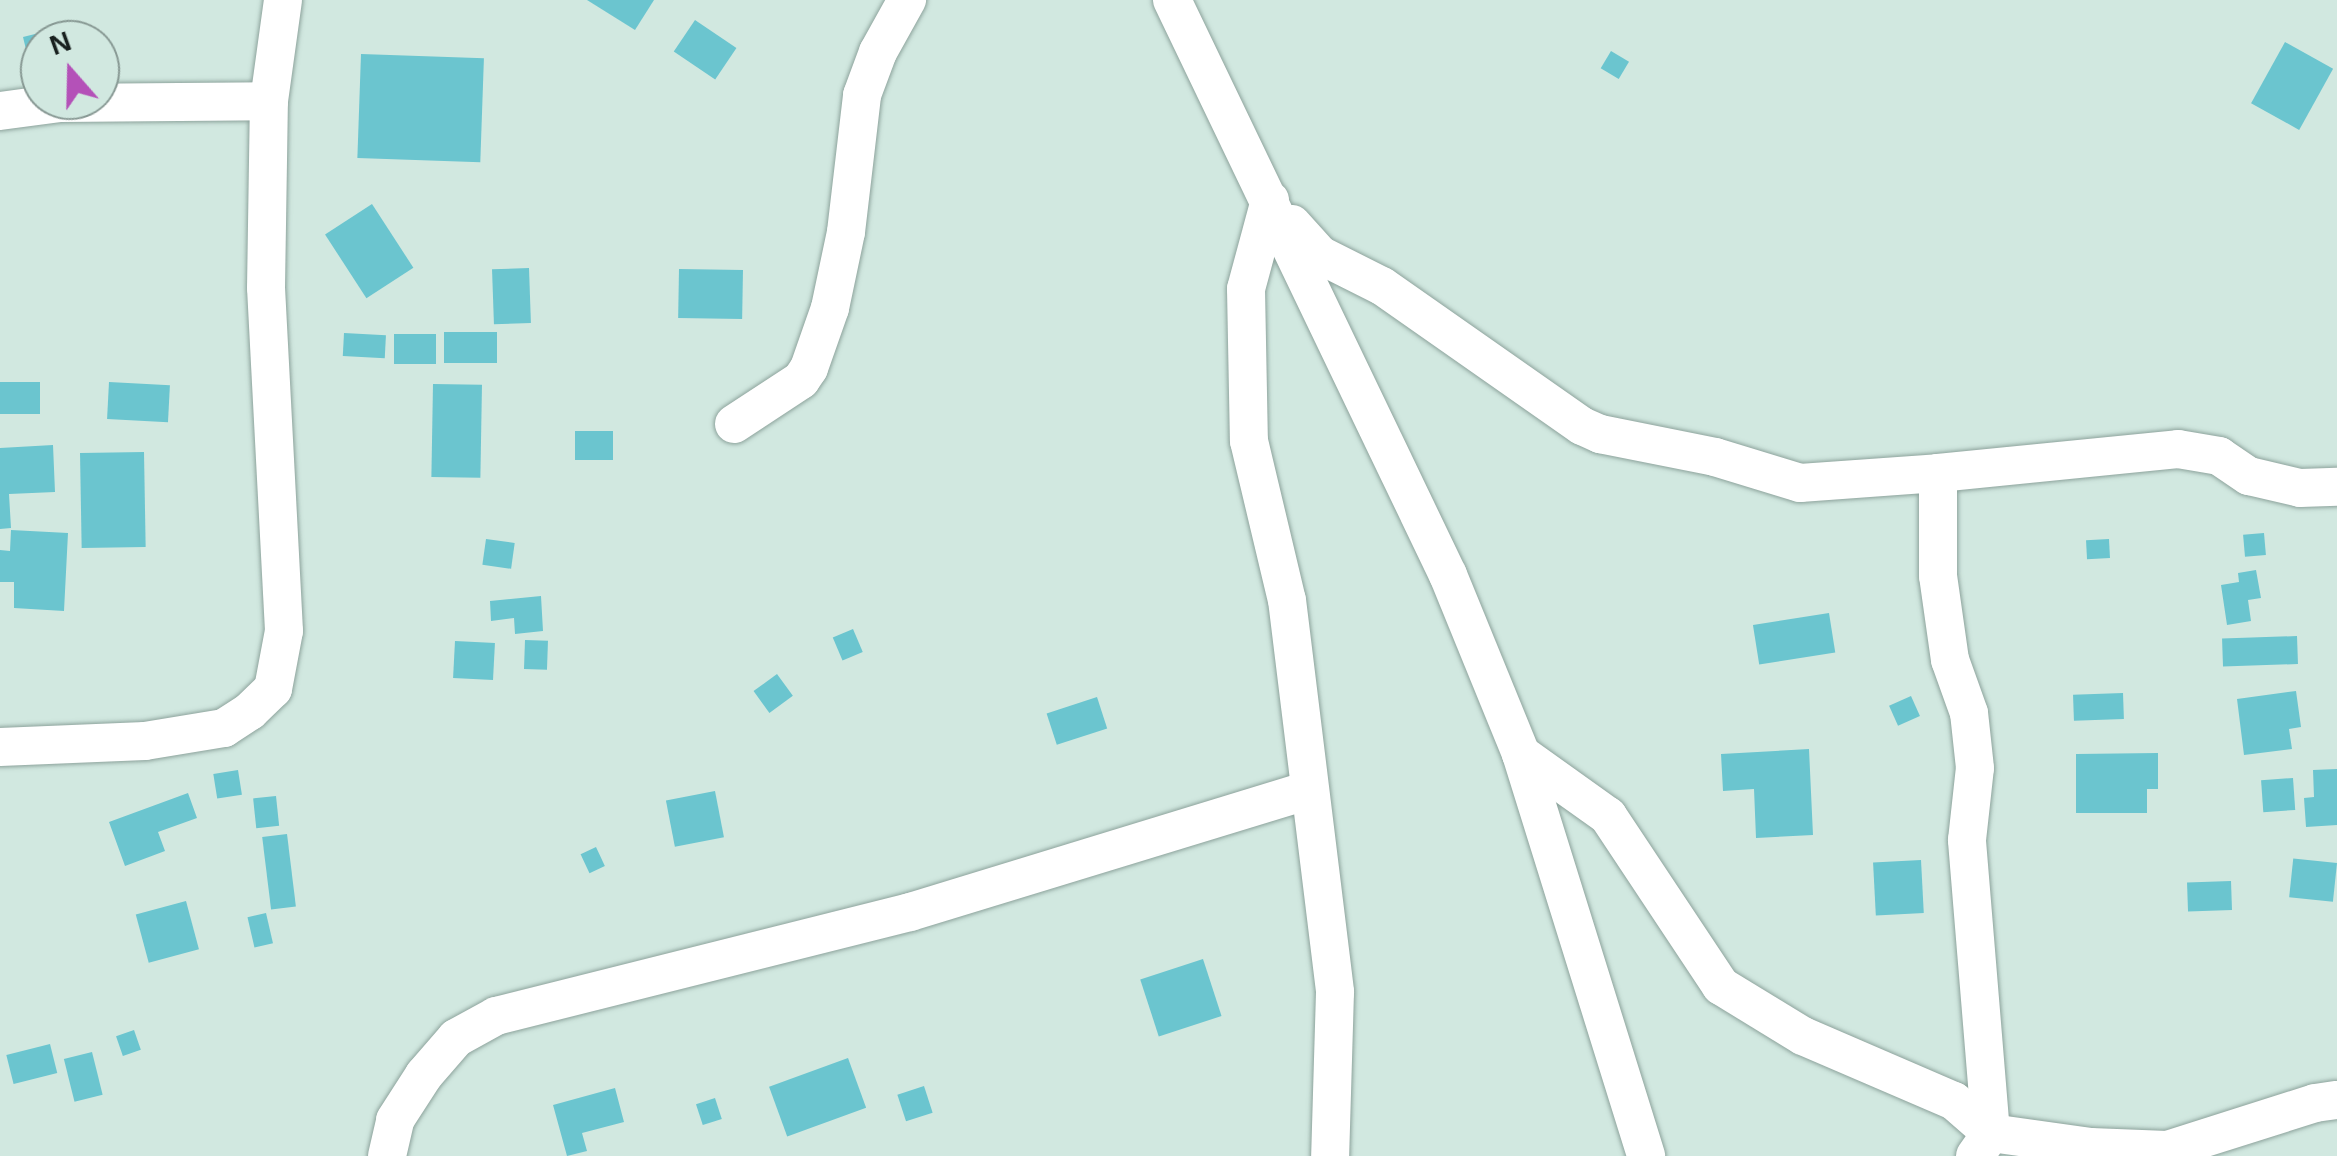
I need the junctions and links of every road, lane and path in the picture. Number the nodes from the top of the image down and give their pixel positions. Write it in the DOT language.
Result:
graph roads {
  1 [pos="283,0"];
  2 [pos="907,0"];
  3 [pos="1172,0"];
  4 [pos="269,101"];
  5 [pos="0,112"];
  6 [pos="1270,200"];
  7 [pos="734,424"];
  8 [pos="1938,473"];
  9 [pos="2337,488"];
  10 [pos="0,747"];
  11 [pos="1521,754"];
  12 [pos="1310,790"];
  13 [pos="2337,1100"];
  14 [pos="1983,1145"];
  15 [pos="387,1156"];
  16 [pos="1330,1156"];
  17 [pos="1646,1156"];
  1 -- 4 [label="street"];
  2 -- 7 [label="street"];
  3 -- 6 [label="street"];
  4 -- 5 [label="street"];
  4 -- 10 [label="street"];
  6 -- 8 [label="street"];
  6 -- 11 [label="street"];
  6 -- 12 [label="street"];
  8 -- 9 [label="street"];
  8 -- 14 [label="street"];
  11 -- 14 [label="street"];
  11 -- 17 [label="street"];
  12 -- 15 [label="street"];
  12 -- 16 [label="street"];
  13 -- 14 [label="street"];
}
